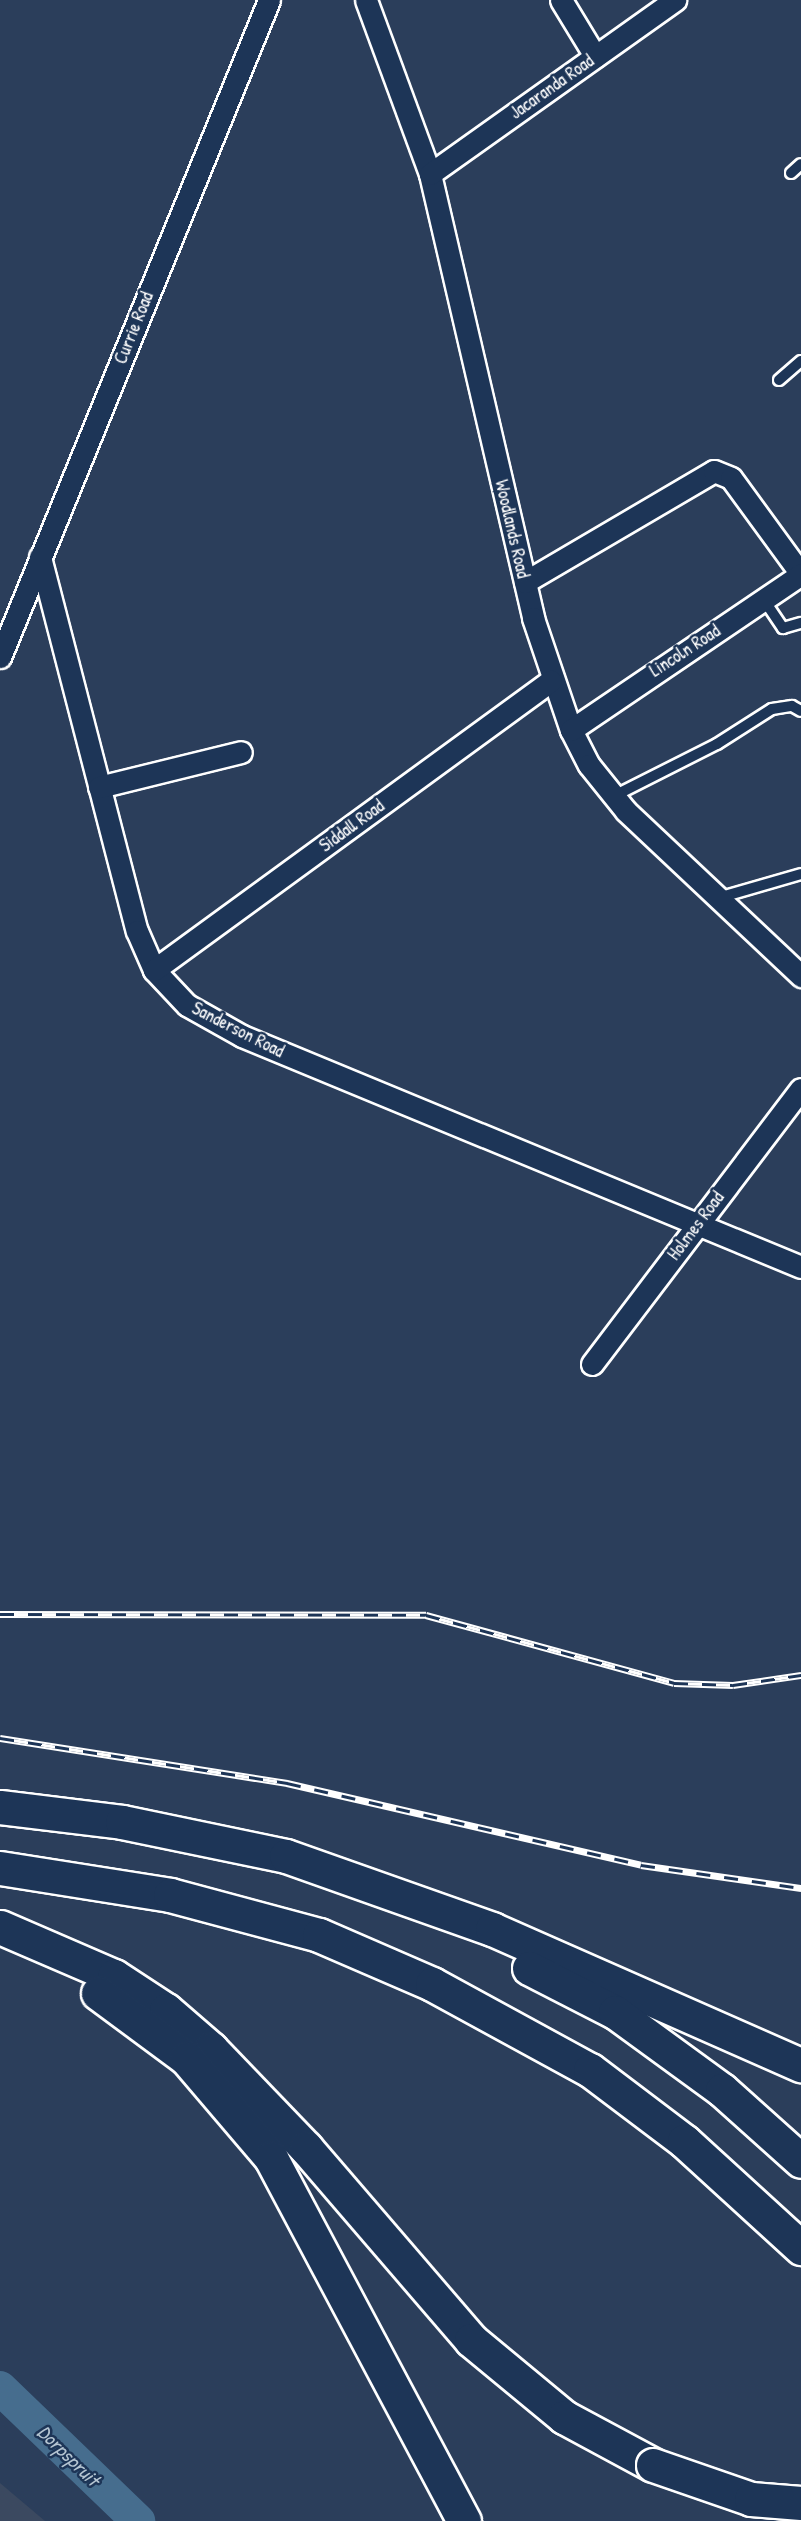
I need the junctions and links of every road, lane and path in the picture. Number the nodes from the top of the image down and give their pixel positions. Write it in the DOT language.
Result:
graph roads {
  1 [pos="269,0"];
  2 [pos="366,0"];
  3 [pos="561,0"];
  4 [pos="675,0"];
  5 [pos="595,56"];
  6 [pos="801,164"];
  7 [pos="791,173"];
  8 [pos="430,174"];
  9 [pos="801,361"];
  10 [pos="779,380"];
  11 [pos="40,556"];
  12 [pos="801,574"];
  13 [pos="525,582"];
  14 [pos="764,600"];
  15 [pos="801,623"];
  16 [pos="0,657"];
  17 [pos="551,681"];
  18 [pos="801,711"];
  19 [pos="571,730"];
  20 [pos="241,753"];
  21 [pos="99,787"];
  22 [pos="614,795"];
  23 [pos="801,874"];
  24 [pos="718,898"];
  25 [pos="154,970"];
  26 [pos="801,976"];
  27 [pos="801,1089"];
  28 [pos="696,1225"];
  29 [pos="801,1267"];
  30 [pos="592,1364"];
  31 [pos="0,1808"];
  32 [pos="122,1822"];
  33 [pos="0,1868"];
  34 [pos="0,1927"];
  35 [pos="0,1947"];
  36 [pos="801,2065"];
  37 [pos="801,2161"];
  38 [pos="801,2248"];
  39 [pos="801,2503"];
  40 [pos="464,2521"];
  1 -- 11 [label="street, Currie Road"];
  2 -- 8 [label="street, Woodlands Road"];
  3 -- 5 [label="street"];
  4 -- 5 [label="street, Jacaranda Road"];
  5 -- 8 [label="street, Jacaranda Road"];
  6 -- 7 [label="lane"];
  8 -- 13 [label="street, Woodlands Road"];
  9 -- 10 [label="lane"];
  11 -- 16 [label="street, Currie Road"];
  11 -- 21 [label="street, Sanderson Road"];
  12 -- 13 [label="street"];
  12 -- 14 [label="street, Lincoln Road"];
  13 -- 17 [label="street, Woodlands Road"];
  14 -- 15 [label="lane"];
  14 -- 19 [label="street, Lincoln Road"];
  17 -- 19 [label="street, Woodlands Road"];
  17 -- 25 [label="street, Siddall Road"];
  18 -- 22 [label="lane"];
  19 -- 22 [label="street, Woodlands Road"];
  20 -- 21 [label="street"];
  21 -- 25 [label="street, Sanderson Road"];
  22 -- 24 [label="street, Woodlands Road"];
  23 -- 24 [label="lane"];
  24 -- 26 [label="street, Woodlands Road"];
  25 -- 28 [label="street, Sanderson Road"];
  27 -- 28 [label="street, Holmes Road"];
  28 -- 29 [label="street, Sanderson Road"];
  28 -- 30 [label="street, Holmes Road"];
  31 -- 32 [label="highway"];
  32 -- 36 [label="highway"];
  32 -- 37 [label="highway"];
  33 -- 38 [label="highway"];
  34 -- 39 [label="highway, bridge"];
  35 -- 40 [label="highway"];
}
